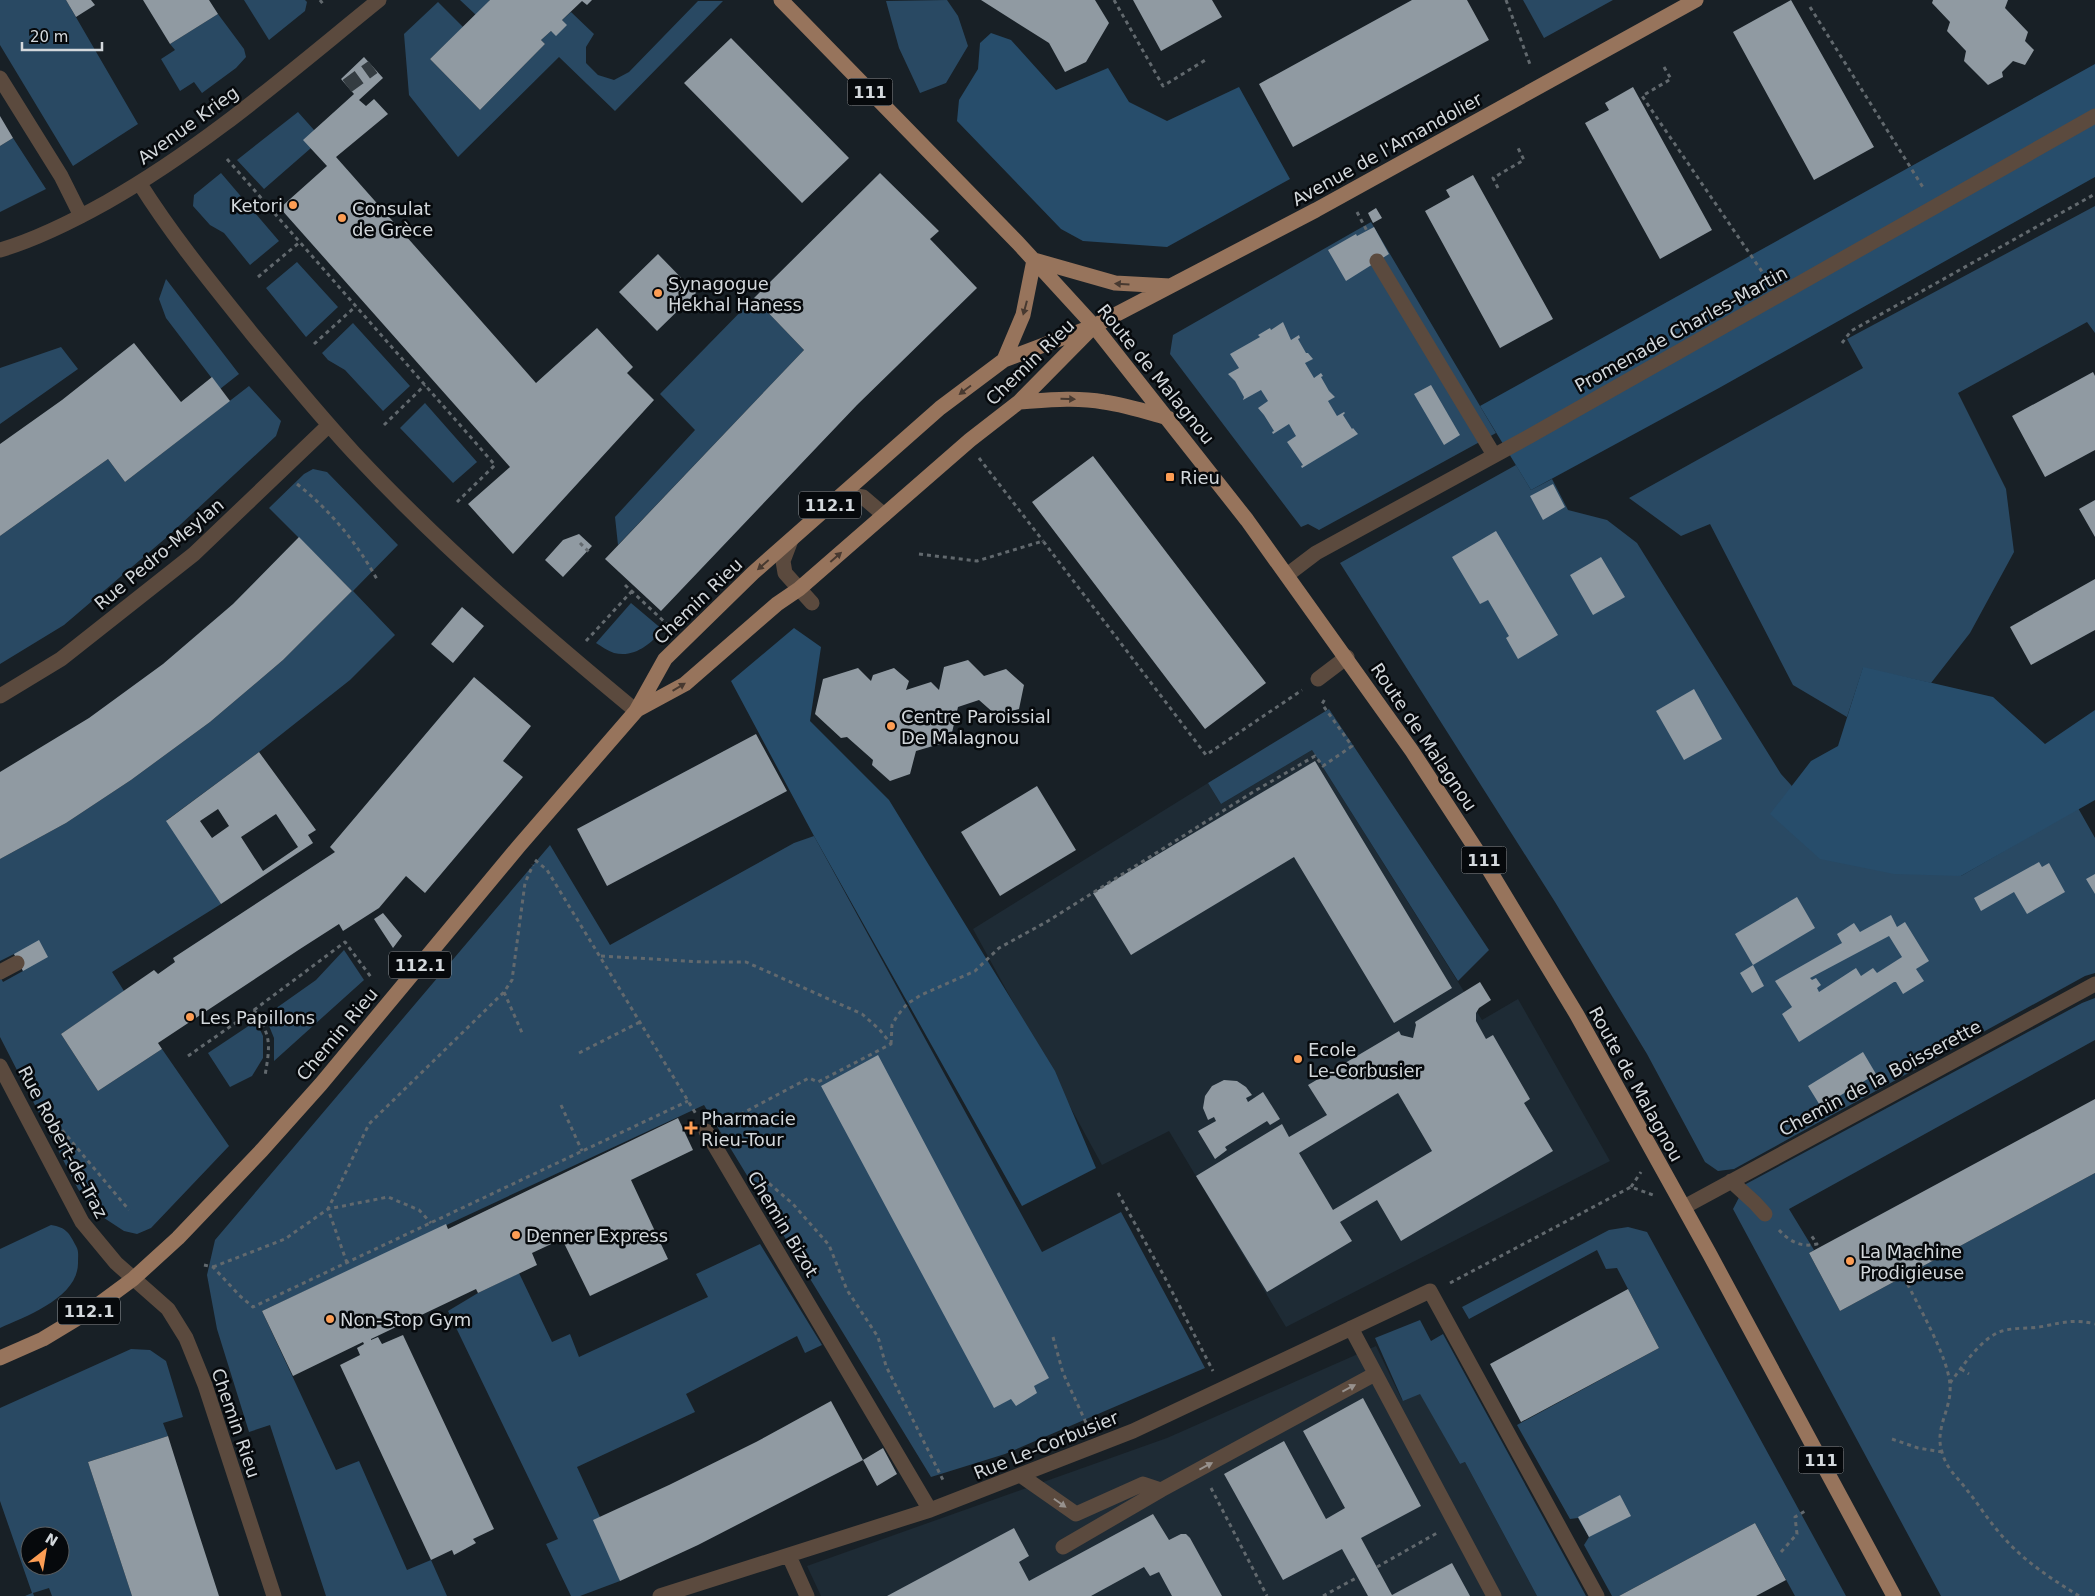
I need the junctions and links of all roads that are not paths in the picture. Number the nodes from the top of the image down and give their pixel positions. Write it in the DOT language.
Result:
graph roads {
  1 [pos="379,0"];
  2 [pos="781,0"];
  3 [pos="1696,0"];
  4 [pos="0,78"];
  5 [pos="2095,116"];
  6 [pos="140,184"];
  7 [pos="81,216"];
  8 [pos="0,250"];
  9 [pos="1034,260"];
  10 [pos="1377,261"];
  11 [pos="1171,286"];
  12 [pos="1094,326"];
  13 [pos="1004,360"];
  14 [pos="1019,402"];
  15 [pos="1168,418"];
  16 [pos="329,425"];
  17 [pos="1494,455"];
  18 [pos="843,494"];
  19 [pos="884,515"];
  20 [pos="791,540"];
  21 [pos="1287,575"];
  22 [pos="799,589"];
  23 [pos="812,603"];
  24 [pos="1347,658"];
  25 [pos="1318,679"];
  26 [pos="0,696"];
  27 [pos="636,711"];
  28 [pos="17,963"];
  29 [pos="0,972"];
  30 [pos="2095,984"];
  31 [pos="0,1066"];
  32 [pos="706,1131"];
  33 [pos="1731,1181"];
  34 [pos="1684,1207"];
  35 [pos="1765,1214"];
  36 [pos="133,1279"];
  37 [pos="1351,1328"];
  38 [pos="0,1358"];
  39 [pos="1375,1374"];
  40 [pos="1020,1475"];
  41 [pos="1162,1490"];
  42 [pos="930,1510"];
  43 [pos="1062,1547"];
  44 [pos="788,1556"];
  45 [pos="274,1596"];
  46 [pos="660,1596"];
  47 [pos="807,1596"];
  48 [pos="1494,1596"];
  49 [pos="1597,1596"];
  50 [pos="1894,1596"];
  1 -- 6 [label="street, Avenue Krieg"];
  2 -- 9 [label="main road, Route de Malagnou / 111"];
  3 -- 11 [label="main road, Avenue de l'Amandolier"];
  4 -- 7 [label="street"];
  5 -- 17 [label="street, Promenade Charles-Martin"];
  6 -- 7 [label="street, Avenue Krieg"];
  6 -- 16 [label="street"];
  7 -- 8 [label="street, Avenue Krieg"];
  11 -- 9 [label="main road, one-way"];
  9 -- 12 [label="main road, Route de Malagnou / 111"];
  9 -- 13 [label="main road, one-way"];
  10 -- 17 [label="street"];
  11 -- 12 [label="main road, Avenue de l'Amandolier"];
  12 -- 13 [label="main road, Chemin Rieu / 112.1"];
  12 -- 14 [label="main road, Chemin Rieu / 112.1"];
  12 -- 15 [label="main road, Route de Malagnou / 111"];
  13 -- 18 [label="main road, Chemin Rieu / 112.1, one-way"];
  14 -- 15 [label="main road, one-way"];
  14 -- 19 [label="main road, Chemin Rieu / 112.1"];
  15 -- 21 [label="main road, Route de Malagnou / 111"];
  16 -- 26 [label="street, Rue Pedro-Meylan"];
  16 -- 27 [label="street"];
  17 -- 21 [label="street, Promenade Charles-Martin"];
  18 -- 19 [label="street"];
  18 -- 20 [label="main road, Chemin Rieu / 112.1"];
  22 -- 19 [label="main road, Chemin Rieu / 112.1, one-way"];
  20 -- 22 [label="street"];
  20 -- 27 [label="main road, Chemin Rieu / 112.1, one-way"];
  21 -- 24 [label="main road, Route de Malagnou / 111"];
  22 -- 23 [label="street"];
  27 -- 22 [label="main road, Chemin Rieu / 112.1, one-way"];
  24 -- 25 [label="street"];
  24 -- 34 [label="main road, Route de Malagnou / 111"];
  27 -- 36 [label="main road, Chemin Rieu / 112.1"];
  28 -- 29 [label="street"];
  30 -- 33 [label="street, Chemin de la Boisserette"];
  31 -- 36 [label="street, Rue Robert-de-Traz"];
  32 -- 42 [label="street, Chemin Bizot"];
  33 -- 34 [label="street, Chemin de la Boisserette"];
  33 -- 35 [label="street"];
  34 -- 50 [label="main road, Route de Malagnou / 111"];
  36 -- 38 [label="main road, Chemin Rieu / 112.1"];
  36 -- 45 [label="street, Chemin Rieu"];
  37 -- 39 [label="street"];
  37 -- 40 [label="street, Rue Le-Corbusier"];
  37 -- 49 [label="street, Rue Le-Corbusier"];
  41 -- 39 [label="street, one-way"];
  39 -- 48 [label="street"];
  40 -- 41 [label="street, one-way"];
  40 -- 42 [label="street, Rue Le-Corbusier"];
  41 -- 43 [label="street"];
  42 -- 44 [label="street, Rue Le-Corbusier"];
  44 -- 46 [label="street, Rue Le-Corbusier"];
  44 -- 47 [label="street"];
}
